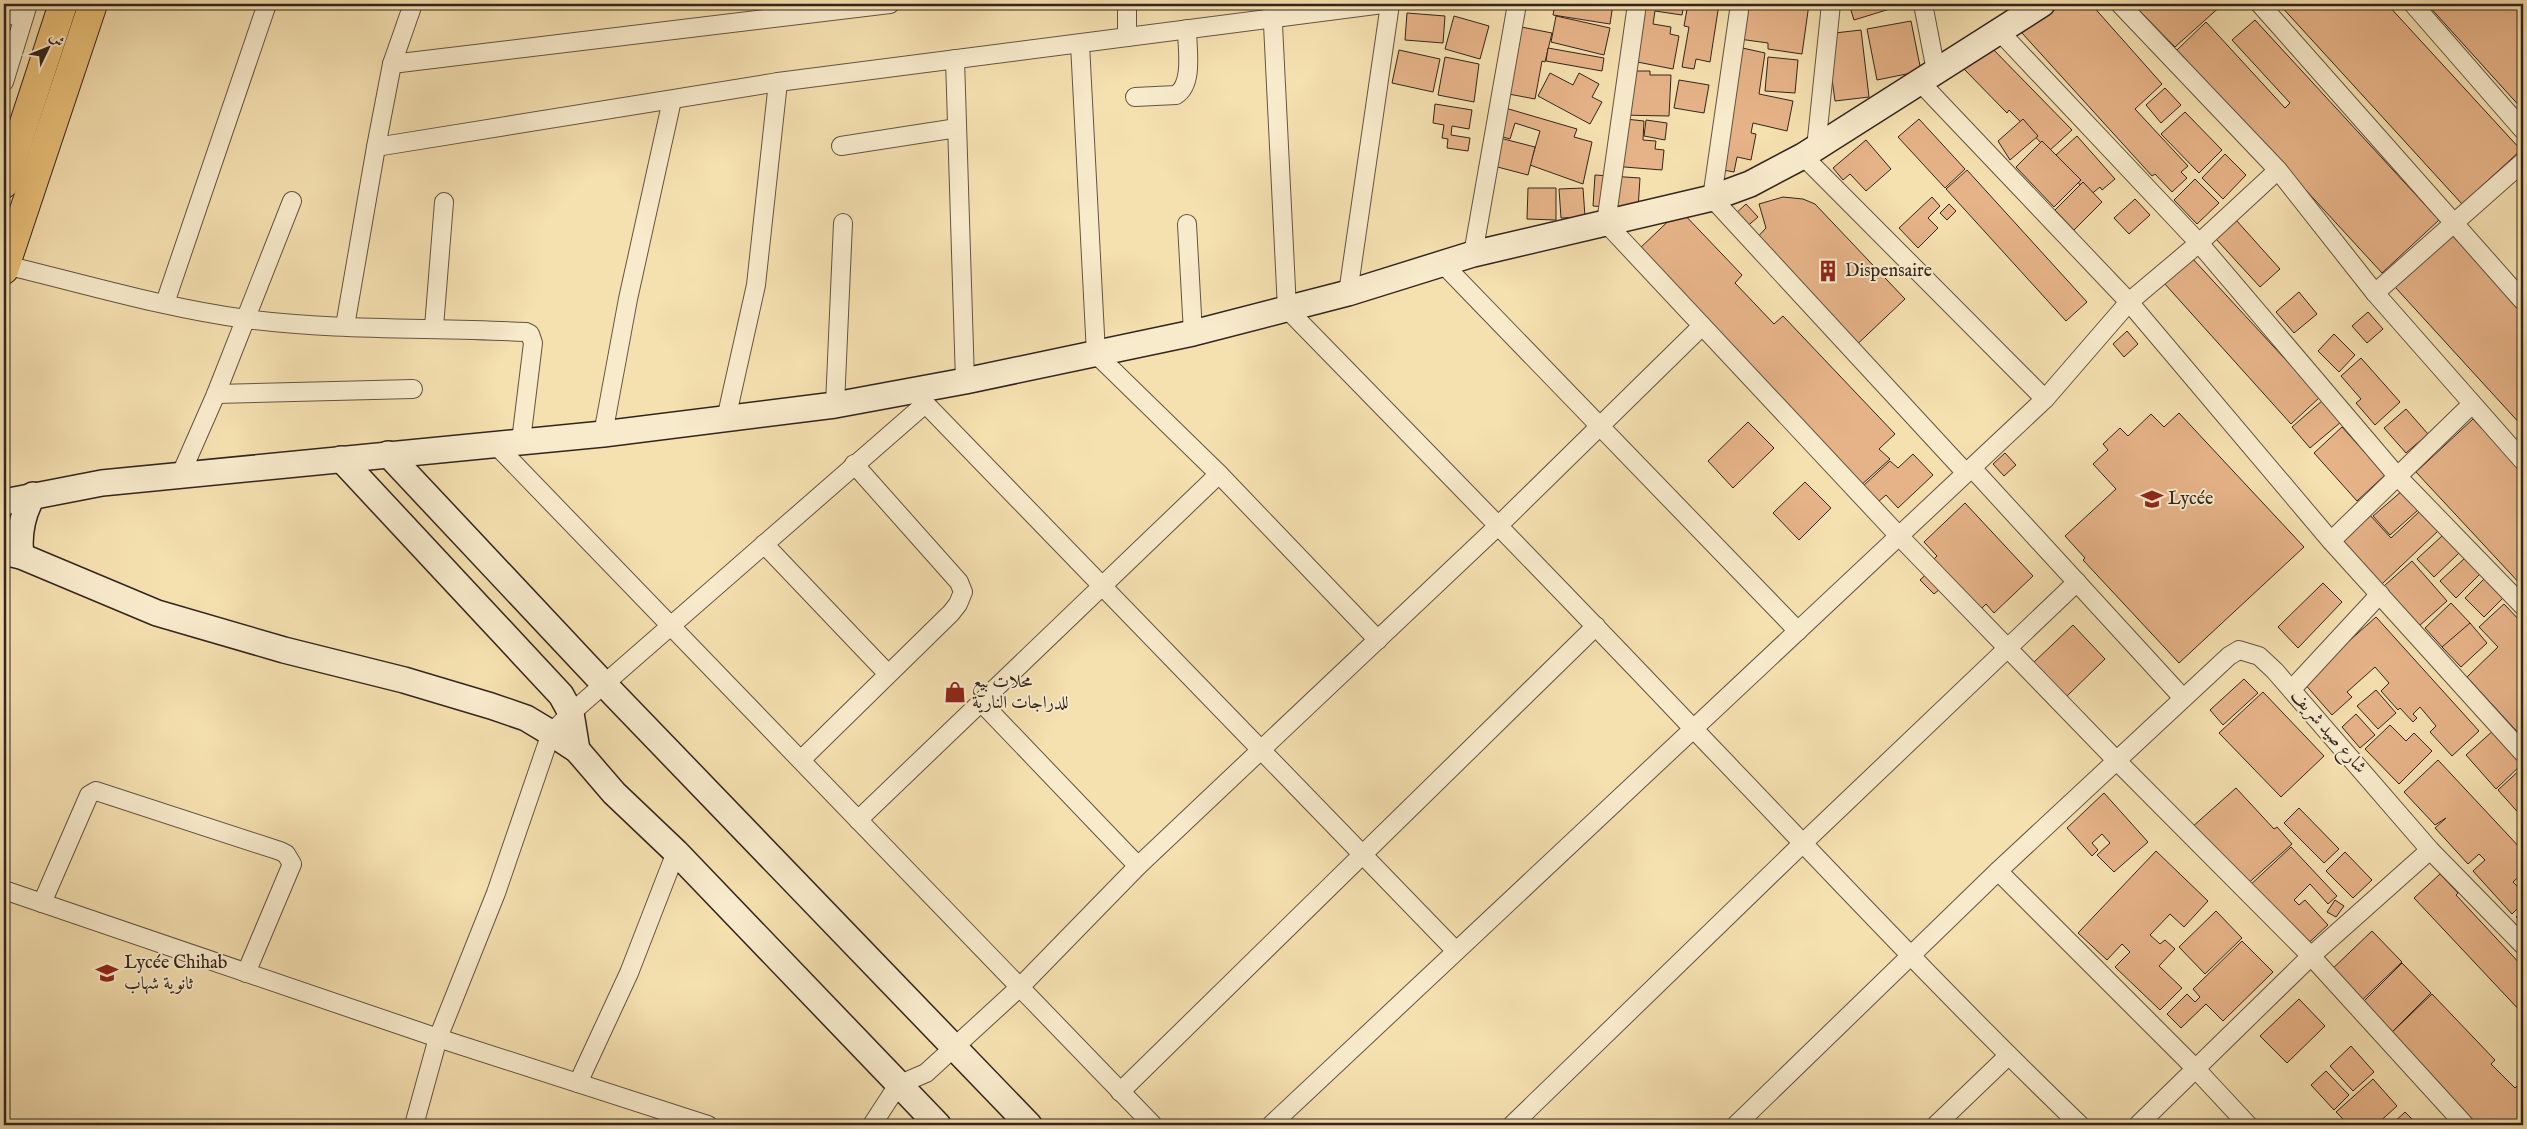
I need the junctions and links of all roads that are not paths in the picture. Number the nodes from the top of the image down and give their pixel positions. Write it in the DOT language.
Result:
graph roads {
  1 [pos="63,4"];
  2 [pos="93,4"];
  3 [pos="266,4"];
  4 [pos="413,4"];
  5 [pos="890,4"];
  6 [pos="1128,4"];
  7 [pos="1384,4"];
  8 [pos="1390,4"];
  9 [pos="1518,4"];
  10 [pos="1637,4"];
  11 [pos="1740,4"];
  12 [pos="1831,4"];
  13 [pos="1923,4"];
  14 [pos="2120,4"];
  15 [pos="2260,4"];
  16 [pos="2413,4"];
  17 [pos="2035,6"];
  18 [pos="835,7"];
  19 [pos="26,11"];
  20 [pos="1272,11"];
  21 [pos="4,13"];
  22 [pos="1187,29"];
  23 [pos="2000,32"];
  24 [pos="1127,37"];
  25 [pos="1080,44"];
  26 [pos="954,60"];
  27 [pos="392,64"];
  28 [pos="1928,76"];
  29 [pos="4,82"];
  30 [pos="778,82"];
  31 [pos="1135,97"];
  32 [pos="672,100"];
  33 [pos="957,128"];
  34 [pos="2523,130"];
  35 [pos="376,146"];
  36 [pos="841,146"];
  37 [pos="1810,152"];
  38 [pos="2523,162"];
  39 [pos="2278,170"];
  40 [pos="4,184"];
  41 [pos="1712,198"];
  42 [pos="292,201"];
  43 [pos="444,202"];
  44 [pos="844,223"];
  45 [pos="1606,223"];
  46 [pos="1186,224"];
  47 [pos="2454,225"];
  48 [pos="2199,243"];
  49 [pos="1473,254"];
  50 [pos="1443,264"];
  51 [pos="4,267"];
  52 [pos="1348,293"];
  53 [pos="2374,293"];
  54 [pos="2523,301"];
  55 [pos="2129,302"];
  56 [pos="165,304"];
  57 [pos="1286,309"];
  58 [pos="246,319"];
  59 [pos="345,326"];
  60 [pos="1702,326"];
  61 [pos="434,327"];
  62 [pos="1192,333"];
  63 [pos="1096,354"];
  64 [pos="966,381"];
  65 [pos="413,389"];
  66 [pos="216,394"];
  67 [pos="919,397"];
  68 [pos="2045,399"];
  69 [pos="835,405"];
  70 [pos="2471,405"];
  71 [pos="726,419"];
  72 [pos="1599,426"];
  73 [pos="603,434"];
  74 [pos="521,441"];
  75 [pos="495,444"];
  76 [pos="388,454"];
  77 [pos="341,458"];
  78 [pos="2523,461"];
  79 [pos="854,464"];
  80 [pos="1969,471"];
  81 [pos="1219,474"];
  82 [pos="180,476"];
  83 [pos="2398,477"];
  84 [pos="33,495"];
  85 [pos="4,502"];
  86 [pos="1499,525"];
  87 [pos="1899,536"];
  88 [pos="2331,541"];
  89 [pos="764,544"];
  90 [pos="12,554"];
  91 [pos="2077,582"];
  92 [pos="1101,586"];
  93 [pos="2380,594"];
  94 [pos="2523,606"];
  95 [pos="671,625"];
  96 [pos="1596,626"];
  97 [pos="1798,631"];
  98 [pos="1378,640"];
  99 [pos="2008,648"];
  100 [pos="888,674"];
  101 [pos="604,684"];
  102 [pos="2292,689"];
  103 [pos="2183,698"];
  104 [pos="981,702"];
  105 [pos="571,713"];
  106 [pos="1694,728"];
  107 [pos="551,734"];
  108 [pos="577,750"];
  109 [pos="1261,750"];
  110 [pos="2523,753"];
  111 [pos="801,760"];
  112 [pos="2116,760"];
  113 [pos="858,820"];
  114 [pos="1802,844"];
  115 [pos="2430,850"];
  116 [pos="676,852"];
  117 [pos="1363,855"];
  118 [pos="1138,866"];
  119 [pos="1998,871"];
  120 [pos="4,890"];
  121 [pos="42,903"];
  122 [pos="2523,945"];
  123 [pos="1456,951"];
  124 [pos="1912,956"];
  125 [pos="2311,956"];
  126 [pos="246,973"];
  127 [pos="1020,987"];
  128 [pos="438,1038"];
  129 [pos="954,1046"];
  130 [pos="2008,1056"];
  131 [pos="2194,1068"];
  132 [pos="578,1083"];
  133 [pos="898,1085"];
  134 [pos="1120,1092"];
  135 [pos="414,1125"];
  136 [pos="708,1125"];
  137 [pos="872,1125"];
  138 [pos="938,1125"];
  139 [pos="1029,1125"];
  140 [pos="1153,1125"];
  141 [pos="1271,1125"];
  142 [pos="1512,1125"];
  143 [pos="1736,1125"];
  144 [pos="1936,1125"];
  145 [pos="2080,1125"];
  146 [pos="2138,1125"];
  147 [pos="2248,1125"];
  148 [pos="2465,1125"];
  1 -- 40 [label="main road"];
  2 -- 51 [label="main road"];
  3 -- 56 [label="street"];
  4 -- 27 [label="street"];
  5 -- 18 [label="street"];
  6 -- 24 [label="street"];
  7 -- 20 [label="street"];
  8 -- 52 [label="street"];
  9 -- 49 [label="street"];
  10 -- 45 [label="street"];
  11 -- 41 [label="street"];
  12 -- 37 [label="street"];
  13 -- 28 [label="street"];
  14 -- 39 [label="street"];
  15 -- 47 [label="street"];
  16 -- 34 [label="street"];
  17 -- 23 [label="street"];
  18 -- 27 [label="street"];
  19 -- 21 [label="street"];
  19 -- 29 [label="street"];
  20 -- 22 [label="street"];
  20 -- 57 [label="street"];
  22 -- 24 [label="street"];
  22 -- 31 [label="street"];
  23 -- 28 [label="street"];
  23 -- 48 [label="street"];
  24 -- 25 [label="street"];
  25 -- 26 [label="street"];
  25 -- 63 [label="street"];
  26 -- 30 [label="street"];
  26 -- 33 [label="street"];
  27 -- 35 [label="street"];
  28 -- 37 [label="street"];
  28 -- 55 [label="street"];
  30 -- 32 [label="street"];
  30 -- 71 [label="street"];
  32 -- 35 [label="street"];
  32 -- 73 [label="street"];
  33 -- 36 [label="street"];
  33 -- 64 [label="street"];
  35 -- 59 [label="street"];
  37 -- 41 [label="street"];
  37 -- 68 [label="street"];
  38 -- 47 [label="street"];
  39 -- 48 [label="street"];
  39 -- 53 [label="street"];
  41 -- 45 [label="street"];
  41 -- 80 [label="street"];
  42 -- 58 [label="street"];
  43 -- 61 [label="street"];
  44 -- 69 [label="street"];
  45 -- 49 [label="street"];
  45 -- 60 [label="street"];
  46 -- 62 [label="street"];
  47 -- 53 [label="street"];
  47 -- 54 [label="street"];
  48 -- 55 [label="street"];
  48 -- 83 [label="street"];
  49 -- 50 [label="street"];
  50 -- 52 [label="street"];
  50 -- 72 [label="street"];
  51 -- 56 [label="street"];
  52 -- 57 [label="street"];
  53 -- 70 [label="street"];
  55 -- 68 [label="street"];
  55 -- 88 [label="street"];
  56 -- 58 [label="street"];
  57 -- 62 [label="street"];
  57 -- 86 [label="street"];
  58 -- 59 [label="street"];
  58 -- 66 [label="street"];
  59 -- 61 [label="street"];
  60 -- 72 [label="street"];
  60 -- 87 [label="street"];
  61 -- 74 [label="street"];
  62 -- 63 [label="street"];
  63 -- 64 [label="street"];
  63 -- 81 [label="street"];
  64 -- 67 [label="street"];
  65 -- 66 [label="street"];
  66 -- 82 [label="street"];
  67 -- 69 [label="street"];
  67 -- 79 [label="street"];
  67 -- 92 [label="street"];
  68 -- 80 [label="street"];
  69 -- 71 [label="street"];
  70 -- 78 [label="street"];
  70 -- 83 [label="street"];
  71 -- 73 [label="street"];
  72 -- 86 [label="street"];
  72 -- 97 [label="street"];
  73 -- 74 [label="street"];
  74 -- 75 [label="street"];
  75 -- 76 [label="street"];
  75 -- 95 [label="street"];
  76 -- 77 [label="street"];
  76 -- 101 [label="street"];
  77 -- 82 [label="street"];
  77 -- 105 [label="street"];
  79 -- 89 [label="street"];
  79 -- 100 [label="street"];
  80 -- 87 [label="street"];
  80 -- 91 [label="street"];
  81 -- 92 [label="street"];
  81 -- 98 [label="street"];
  82 -- 84 [label="street"];
  83 -- 88 [label="street"];
  83 -- 94 [label="street"];
  84 -- 85 [label="street"];
  84 -- 90 [label="street"];
  86 -- 96 [label="street"];
  86 -- 98 [label="street"];
  87 -- 97 [label="street"];
  87 -- 99 [label="street"];
  88 -- 93 [label="street"];
  89 -- 95 [label="street"];
  89 -- 100 [label="street"];
  90 -- 107 [label="street"];
  91 -- 99 [label="street"];
  91 -- 103 [label="street"];
  92 -- 104 [label="street"];
  92 -- 109 [label="street"];
  93 -- 102 [label="street"];
  93 -- 110 [label="street"];
  95 -- 101 [label="street"];
  95 -- 111 [label="street"];
  96 -- 106 [label="street"];
  96 -- 117 [label="street"];
  97 -- 106 [label="street"];
  98 -- 109 [label="street"];
  99 -- 112 [label="street"];
  99 -- 114 [label="street"];
  100 -- 111 [label="street"];
  101 -- 105 [label="street"];
  101 -- 129 [label="street"];
  102 -- 103 [label="street, شارع صيد شريف"];
  102 -- 115 [label="street, شارع صيد شريف"];
  103 -- 112 [label="street, شارع صيد شريف"];
  104 -- 113 [label="street"];
  104 -- 118 [label="street"];
  105 -- 107 [label="street"];
  105 -- 108 [label="street"];
  106 -- 114 [label="street"];
  106 -- 123 [label="street"];
  107 -- 108 [label="street"];
  107 -- 128 [label="street"];
  108 -- 116 [label="street"];
  109 -- 117 [label="street"];
  109 -- 118 [label="street"];
  111 -- 113 [label="street"];
  112 -- 119 [label="street, شارع صيد شريف"];
  112 -- 125 [label="street"];
  113 -- 127 [label="street"];
  114 -- 124 [label="street"];
  114 -- 142 [label="street"];
  115 -- 122 [label="street, شارع صيد شريف"];
  115 -- 125 [label="street"];
  116 -- 132 [label="street"];
  116 -- 133 [label="street"];
  117 -- 123 [label="street"];
  117 -- 134 [label="street"];
  118 -- 127 [label="street"];
  119 -- 124 [label="street, شارع صيد شريف"];
  119 -- 131 [label="street"];
  120 -- 121 [label="street"];
  121 -- 126 [label="street"];
  121 -- 126 [label="street"];
  123 -- 141 [label="street"];
  124 -- 130 [label="street"];
  124 -- 143 [label="street, شارع صيد شريف"];
  125 -- 131 [label="street"];
  125 -- 148 [label="street"];
  126 -- 128 [label="street"];
  127 -- 129 [label="street"];
  127 -- 134 [label="street"];
  128 -- 132 [label="street"];
  128 -- 135 [label="street"];
  129 -- 133 [label="street"];
  129 -- 139 [label="street"];
  130 -- 144 [label="street"];
  130 -- 145 [label="street"];
  131 -- 146 [label="street"];
  131 -- 147 [label="street"];
  132 -- 136 [label="street"];
  133 -- 137 [label="street"];
  133 -- 138 [label="street"];
  134 -- 140 [label="street"];
}
